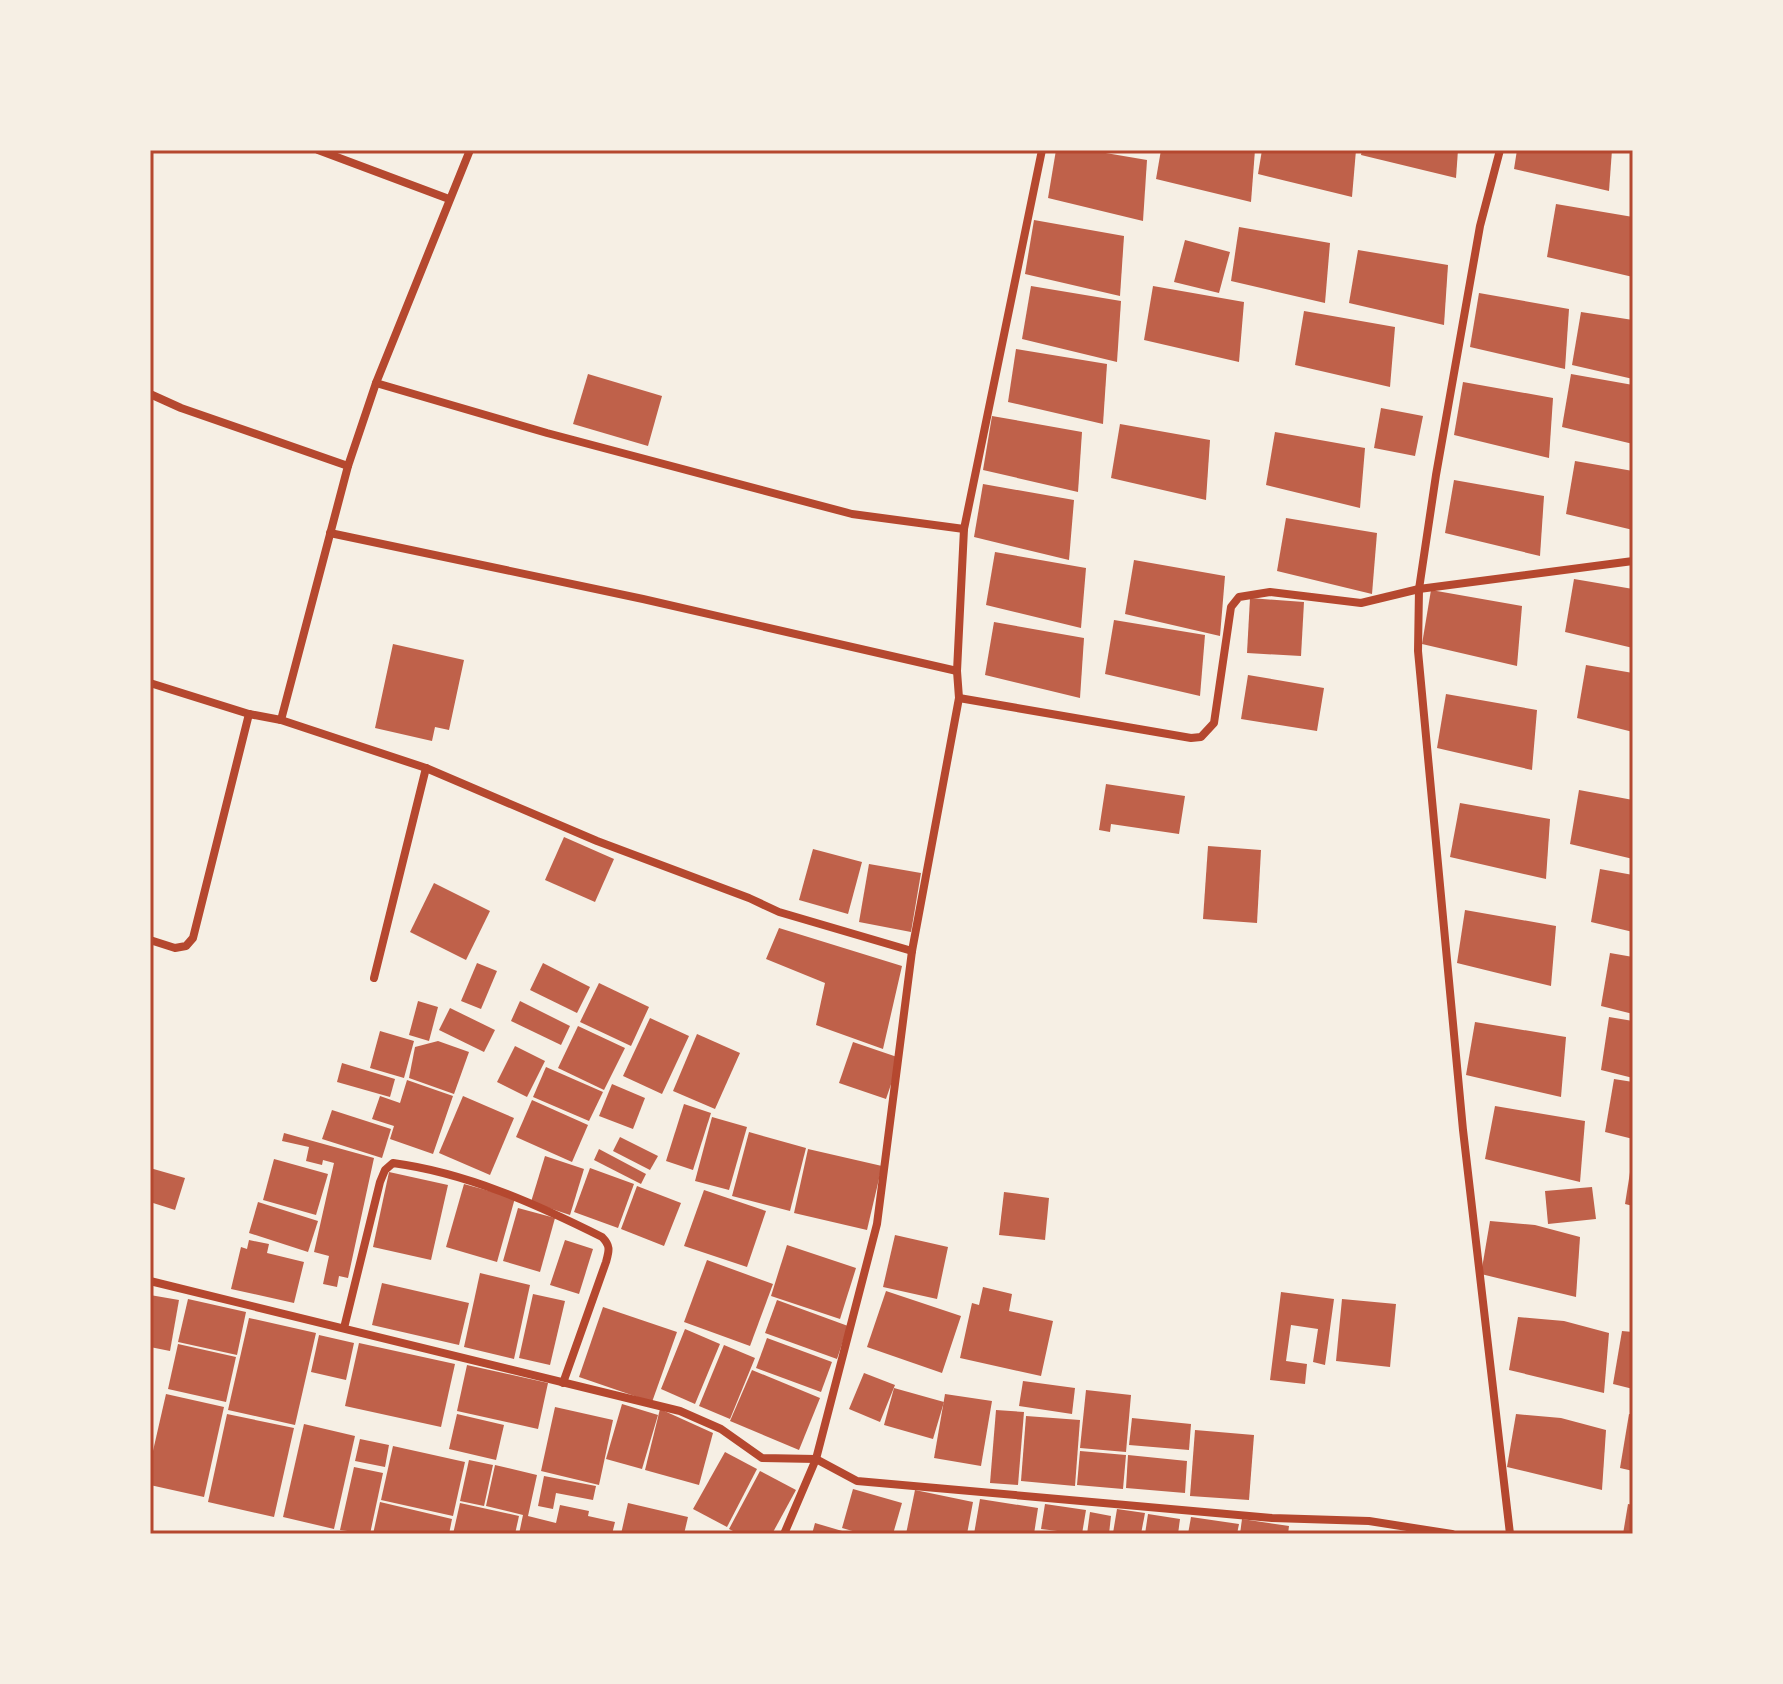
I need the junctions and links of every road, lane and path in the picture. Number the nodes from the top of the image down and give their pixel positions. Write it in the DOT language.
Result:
graph roads {
  1 [pos="318,150"];
  2 [pos="470,150"];
  3 [pos="1042,150"];
  4 [pos="1500,150"];
  5 [pos="449,199"];
  6 [pos="376,383"];
  7 [pos="150,394"];
  8 [pos="348,466"];
  9 [pos="964,529"];
  10 [pos="330,533"];
  11 [pos="1633,561"];
  12 [pos="1419,589"];
  13 [pos="957,671"];
  14 [pos="150,683"];
  15 [pos="959,698"];
  16 [pos="249,714"];
  17 [pos="281,720"];
  18 [pos="426,768"];
  19 [pos="150,940"];
  20 [pos="912,951"];
  21 [pos="374,978"];
  22 [pos="150,1281"];
  23 [pos="344,1328"];
  24 [pos="563,1383"];
  25 [pos="816,1459"];
  26 [pos="784,1534"];
  27 [pos="1452,1534"];
  28 [pos="1510,1534"];
  1 -- 5 [label="street"];
  2 -- 5 [label="street"];
  3 -- 9 [label="street"];
  4 -- 12 [label="street"];
  5 -- 6 [label="street"];
  6 -- 8 [label="street"];
  6 -- 9 [label="street"];
  7 -- 8 [label="street"];
  8 -- 10 [label="street"];
  9 -- 13 [label="street"];
  10 -- 13 [label="street"];
  10 -- 17 [label="street"];
  11 -- 12 [label="street"];
  12 -- 15 [label="street"];
  12 -- 28 [label="street"];
  13 -- 15 [label="street"];
  14 -- 16 [label="street"];
  15 -- 20 [label="street"];
  16 -- 17 [label="street"];
  16 -- 19 [label="street"];
  17 -- 18 [label="street"];
  18 -- 20 [label="street"];
  18 -- 21 [label="street"];
  20 -- 25 [label="street"];
  22 -- 23 [label="street"];
  23 -- 24 [label="street"];
  23 -- 24 [label="street"];
  24 -- 25 [label="street"];
  25 -- 26 [label="street"];
  25 -- 27 [label="street"];
}
